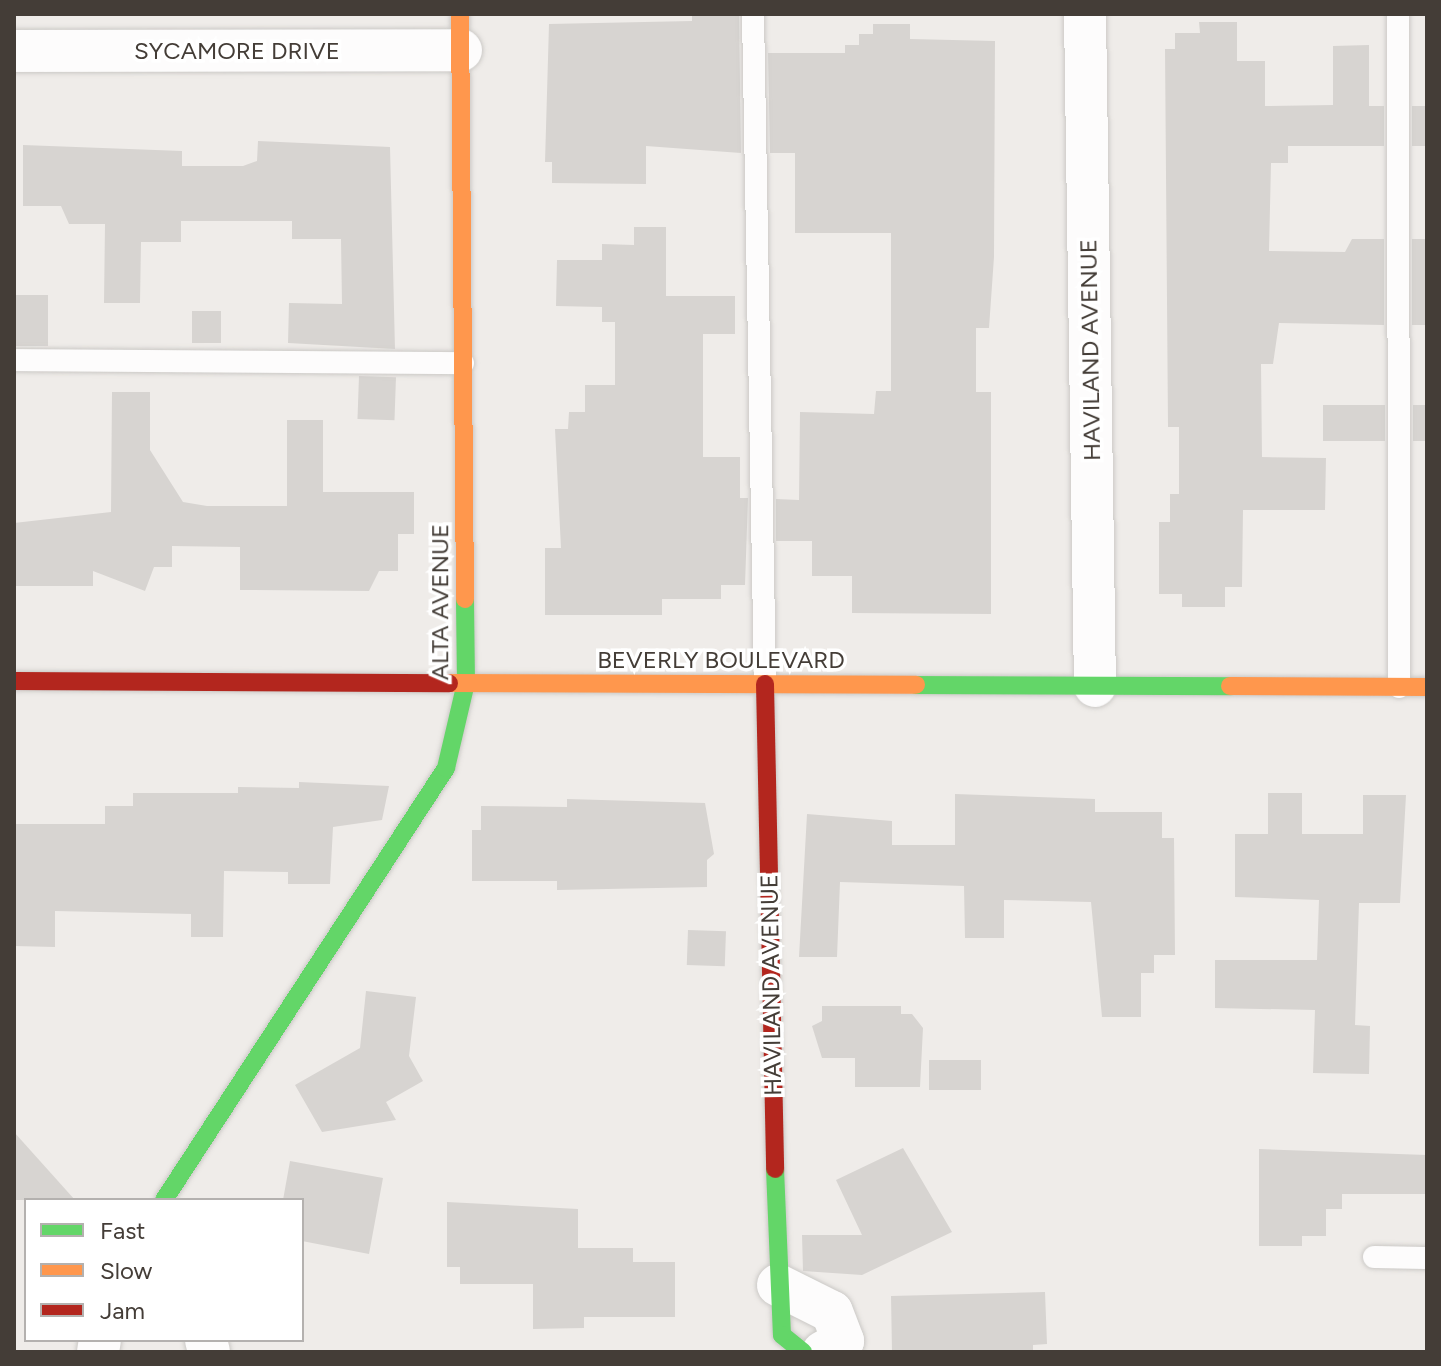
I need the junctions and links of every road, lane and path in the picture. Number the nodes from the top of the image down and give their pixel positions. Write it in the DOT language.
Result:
graph roads {
  1 [pos="753,14"];
  2 [pos="1085,14"];
  3 [pos="1398,14"];
  4 [pos="461,32"];
  5 [pos="14,51"];
  6 [pos="14,360"];
  7 [pos="463,363"];
  8 [pos="14,681"];
  9 [pos="466,683"];
  10 [pos="765,684"];
  11 [pos="1095,686"];
  12 [pos="1399,687"];
  13 [pos="1427,687"];
  14 [pos="165,1198"];
  15 [pos="1374,1257"];
  16 [pos="1427,1258"];
  17 [pos="778,1285"];
  18 [pos="803,1352"];
  19 [pos="823,1352"];
  1 -- 10 [label="lane"];
  2 -- 11 [label="street, HAVILAND AVENUE"];
  3 -- 12 [label="lane"];
  4 -- 5 [label="street, SYCAMORE DRIVE"];
  4 -- 7 [label="street, ALTA AVENUE"];
  6 -- 7 [label="lane"];
  7 -- 9 [label="street, ALTA AVENUE"];
  8 -- 9 [label="street, BEVERLY BOULEVARD"];
  9 -- 10 [label="street, BEVERLY BOULEVARD"];
  9 -- 14 [label="street, ALTA AVENUE"];
  10 -- 11 [label="street, BEVERLY BOULEVARD"];
  10 -- 17 [label="street, HAVILAND AVENUE"];
  11 -- 12 [label="street, BEVERLY BOULEVARD"];
  12 -- 13 [label="street, BEVERLY BOULEVARD"];
  15 -- 16 [label="lane"];
  17 -- 18 [label="street, HAVILAND AVENUE"];
  17 -- 19 [label="street"];
}
